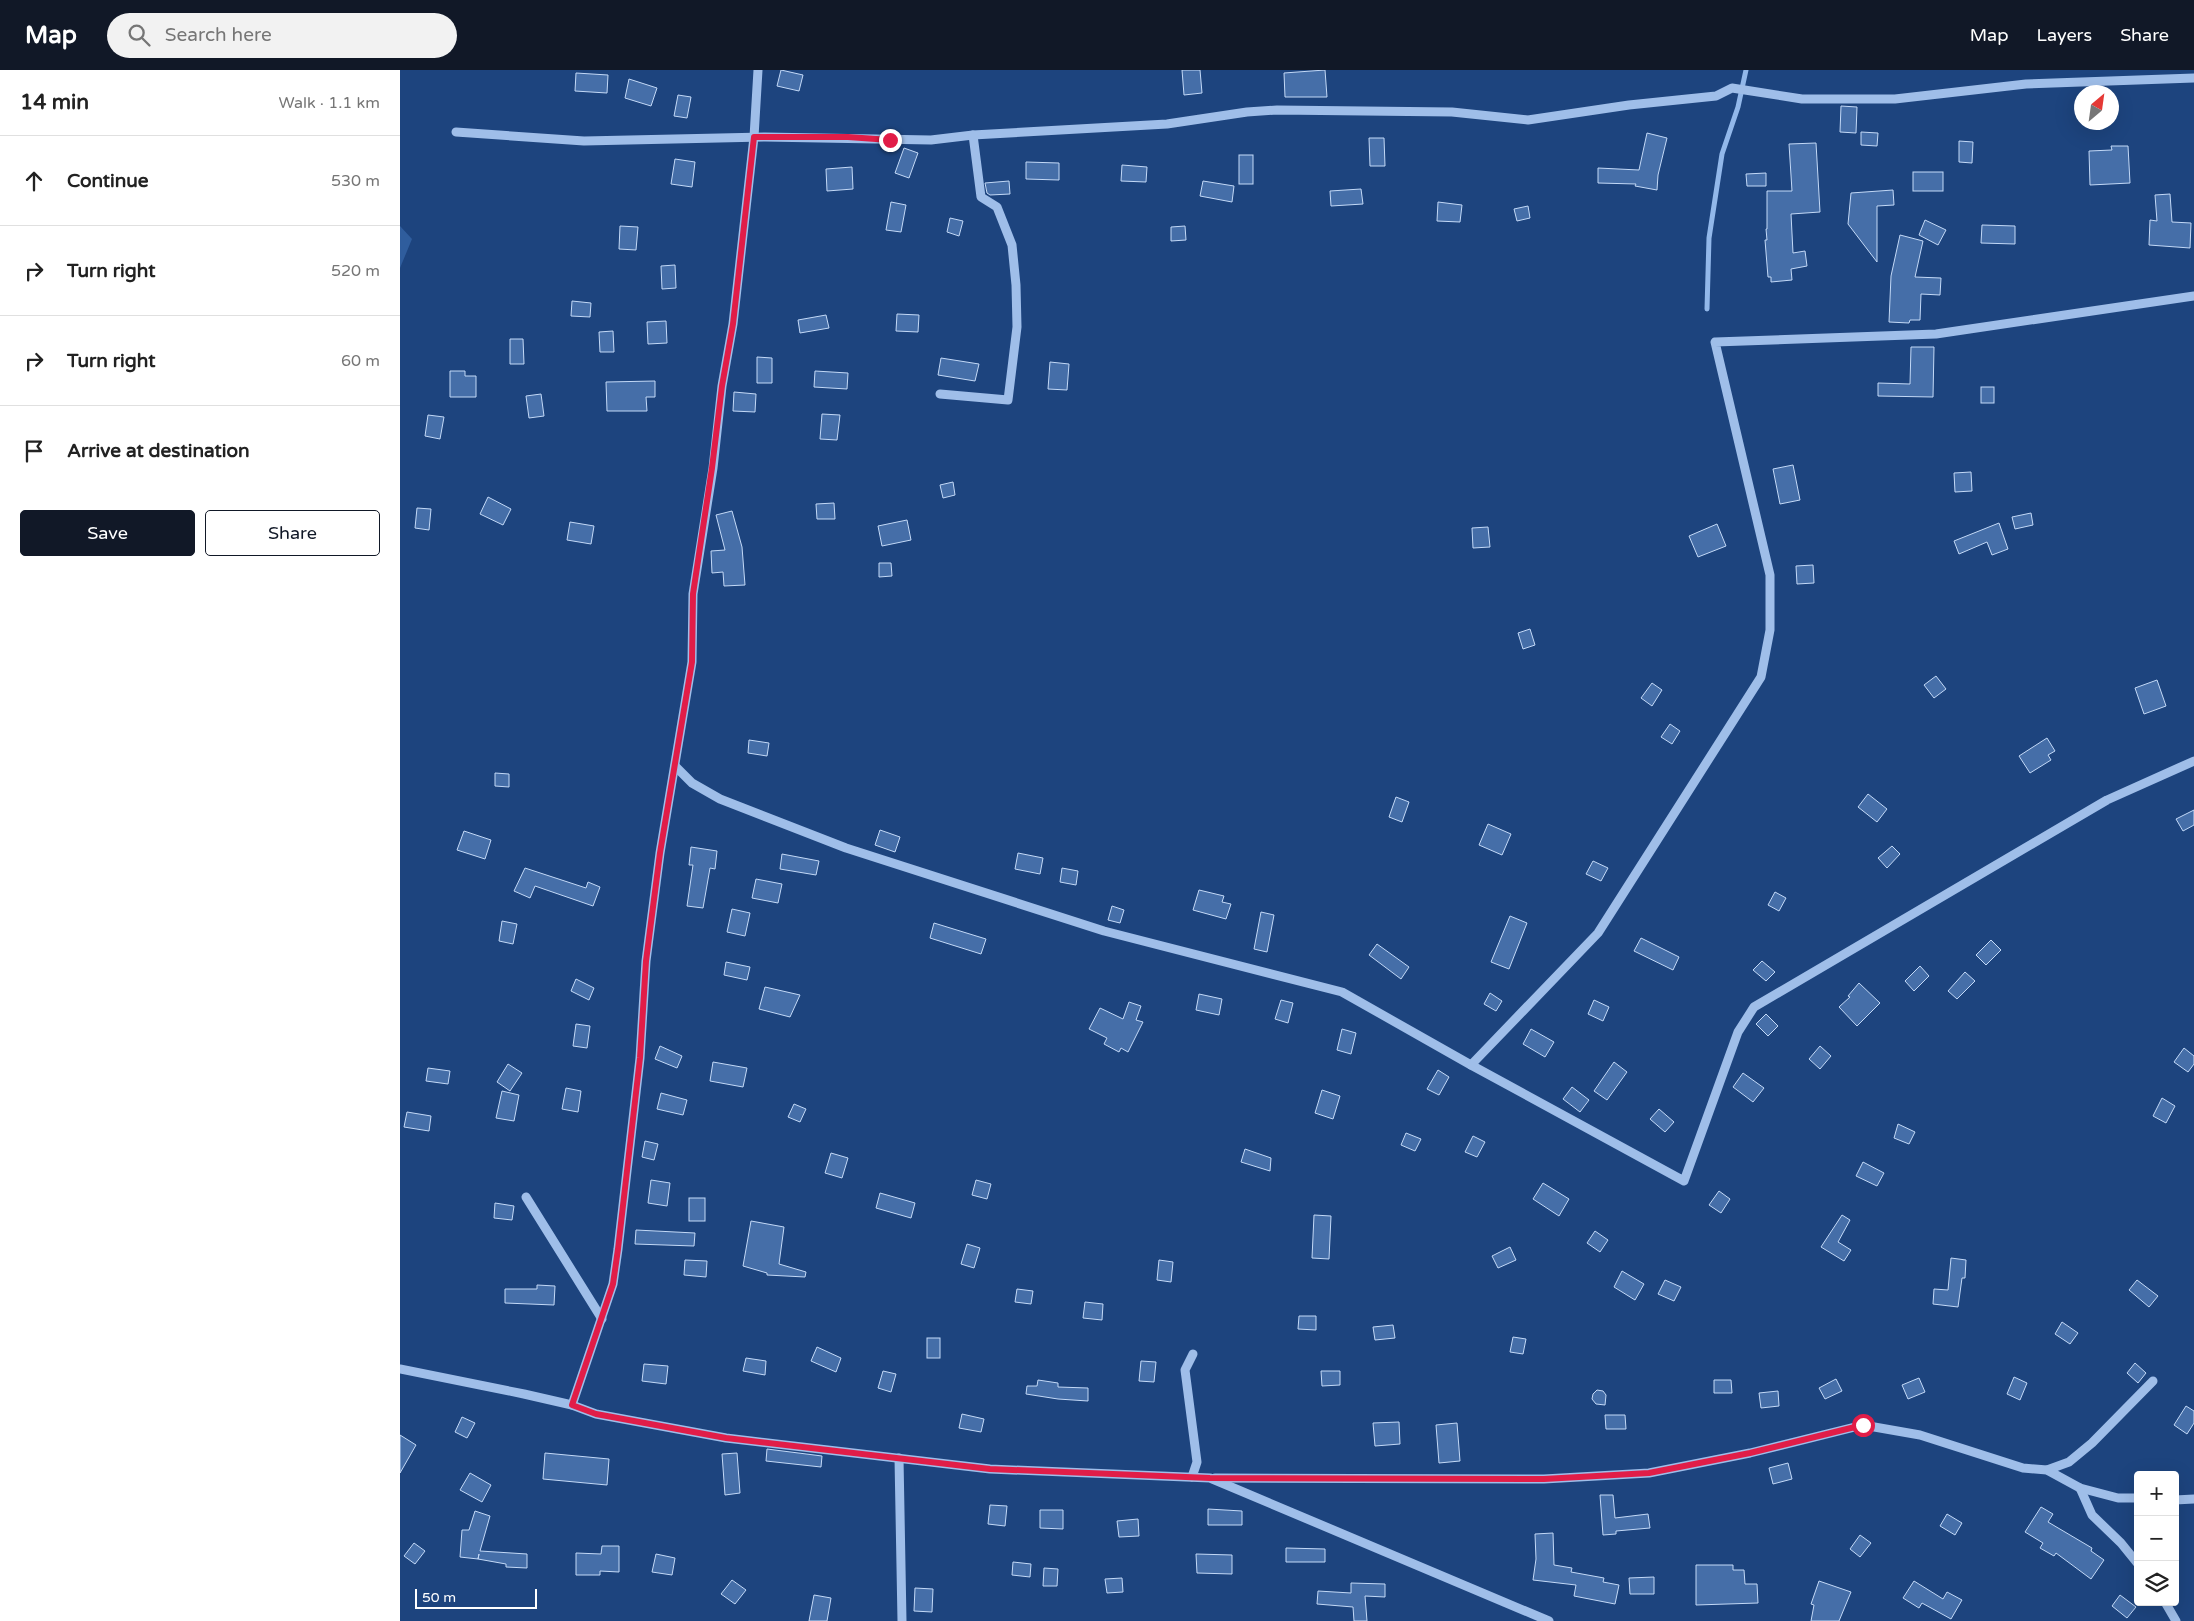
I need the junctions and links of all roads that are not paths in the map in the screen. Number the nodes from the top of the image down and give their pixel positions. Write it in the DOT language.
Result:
graph roads {
  1 [pos="758,70"];
  2 [pos="2194,78"];
  3 [pos="456,132"];
  4 [pos="973,136"];
  5 [pos="754,137"];
  6 [pos="2194,296"];
  7 [pos="940,394"];
  8 [pos="2194,762"];
  9 [pos="675,766"];
  10 [pos="1471,1065"];
  11 [pos="526,1197"];
  12 [pos="602,1319"];
  13 [pos="1193,1354"];
  14 [pos="400,1369"];
  15 [pos="2153,1381"];
  16 [pos="572,1405"];
  17 [pos="899,1458"];
  18 [pos="2047,1470"];
  19 [pos="1192,1478"];
  20 [pos="1210,1478"];
  21 [pos="2080,1488"];
  22 [pos="2134,1498"];
  23 [pos="2194,1499"];
  24 [pos="2179,1500"];
  25 [pos="2136,1561"];
  26 [pos="2167,1606"];
  27 [pos="902,1621"];
  28 [pos="1549,1621"];
  29 [pos="2176,1621"];
  1 -- 5 [label="street"];
  2 -- 4 [label="street"];
  3 -- 5 [label="street"];
  4 -- 5 [label="street"];
  4 -- 7 [label="street"];
  5 -- 9 [label="street"];
  6 -- 10 [label="street"];
  8 -- 10 [label="street"];
  9 -- 10 [label="street"];
  9 -- 12 [label="street"];
  11 -- 12 [label="street"];
  12 -- 16 [label="street"];
  13 -- 19 [label="street"];
  14 -- 16 [label="street"];
  15 -- 18 [label="street"];
  16 -- 17 [label="street"];
  17 -- 19 [label="street"];
  17 -- 27 [label="street"];
  18 -- 20 [label="street"];
  18 -- 21 [label="street"];
  19 -- 20 [label="street"];
  20 -- 28 [label="street"];
  21 -- 22 [label="street"];
  21 -- 25 [label="street"];
  23 -- 24 [label="street"];
  26 -- 29 [label="street"];
}
